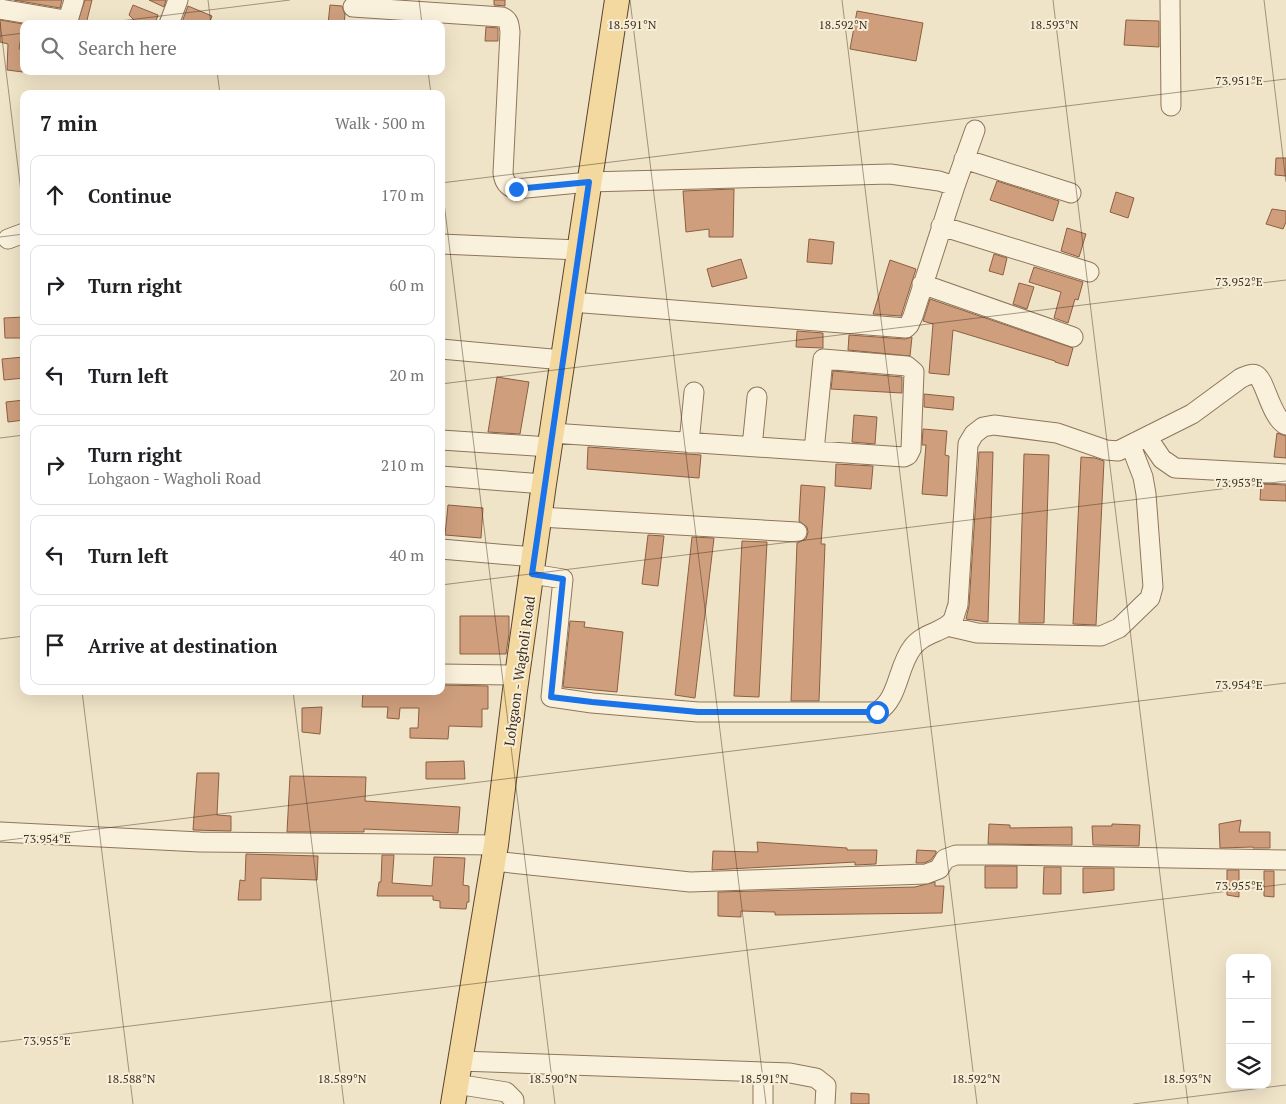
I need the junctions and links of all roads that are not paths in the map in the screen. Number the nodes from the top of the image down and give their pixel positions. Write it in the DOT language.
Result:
graph roads {
  1 [pos="74,0"];
  2 [pos="178,0"];
  3 [pos="617,0"];
  4 [pos="1170,0"];
  5 [pos="353,6"];
  6 [pos="0,9"];
  7 [pos="170,20"];
  8 [pos="1171,106"];
  9 [pos="975,130"];
  10 [pos="964,159"];
  11 [pos="589,182"];
  12 [pos="954,186"];
  13 [pos="1072,193"];
  14 [pos="942,226"];
  15 [pos="445,244"];
  16 [pos="579,250"];
  17 [pos="1088,272"];
  18 [pos="922,284"];
  19 [pos="572,302"];
  20 [pos="1074,337"];
  21 [pos="445,349"];
  22 [pos="563,360"];
  23 [pos="694,392"];
  24 [pos="757,397"];
  25 [pos="1286,425"];
  26 [pos="445,440"];
  27 [pos="551,440"];
  28 [pos="1139,442"];
  29 [pos="689,443"];
  30 [pos="752,447"];
  31 [pos="814,452"];
  32 [pos="1286,474"];
  33 [pos="445,476"];
  34 [pos="544,484"];
  35 [pos="540,516"];
  36 [pos="797,532"];
  37 [pos="445,551"];
  38 [pos="533,566"];
  39 [pos="947,626"];
  40 [pos="445,674"];
  41 [pos="518,675"];
  42 [pos="0,832"];
  43 [pos="495,853"];
  44 [pos="1286,860"];
  45 [pos="460,1061"];
  46 [pos="763,1072"];
  47 [pos="454,1094"];
  48 [pos="514,1104"];
  49 [pos="763,1104"];
  50 [pos="825,1104"];
  1 -- 6 [label="street"];
  2 -- 7 [label="street"];
  3 -- 11 [label="main road, Lohgaon - Wagholi Road"];
  4 -- 8 [label="street"];
  5 -- 11 [label="street"];
  9 -- 10 [label="street"];
  10 -- 12 [label="street"];
  10 -- 13 [label="street"];
  11 -- 12 [label="street"];
  11 -- 16 [label="main road, Lohgaon - Wagholi Road"];
  12 -- 14 [label="street"];
  14 -- 17 [label="street"];
  14 -- 18 [label="street"];
  15 -- 16 [label="street"];
  16 -- 19 [label="main road, Lohgaon - Wagholi Road"];
  18 -- 19 [label="street"];
  18 -- 20 [label="street"];
  19 -- 22 [label="main road, Lohgaon - Wagholi Road"];
  21 -- 22 [label="street"];
  22 -- 27 [label="main road, Lohgaon - Wagholi Road"];
  23 -- 29 [label="street"];
  24 -- 30 [label="street"];
  25 -- 28 [label="street"];
  26 -- 27 [label="street"];
  27 -- 29 [label="street"];
  27 -- 34 [label="main road, Lohgaon - Wagholi Road"];
  28 -- 32 [label="street"];
  28 -- 39 [label="street"];
  28 -- 39 [label="street"];
  29 -- 30 [label="street"];
  30 -- 31 [label="street"];
  31 -- 31 [label="street"];
  33 -- 34 [label="street"];
  34 -- 35 [label="main road, Lohgaon - Wagholi Road"];
  35 -- 36 [label="street"];
  35 -- 38 [label="main road, Lohgaon - Wagholi Road"];
  37 -- 38 [label="street"];
  38 -- 39 [label="street"];
  38 -- 41 [label="main road, Lohgaon - Wagholi Road"];
  40 -- 41 [label="street"];
  41 -- 43 [label="main road, Lohgaon - Wagholi Road"];
  42 -- 43 [label="street"];
  43 -- 44 [label="street"];
  43 -- 45 [label="main road, Lohgaon - Wagholi Road"];
  45 -- 46 [label="street"];
  45 -- 47 [label="main road, Lohgaon - Wagholi Road"];
  46 -- 49 [label="street"];
  46 -- 50 [label="street"];
  47 -- 48 [label="street"];
}
